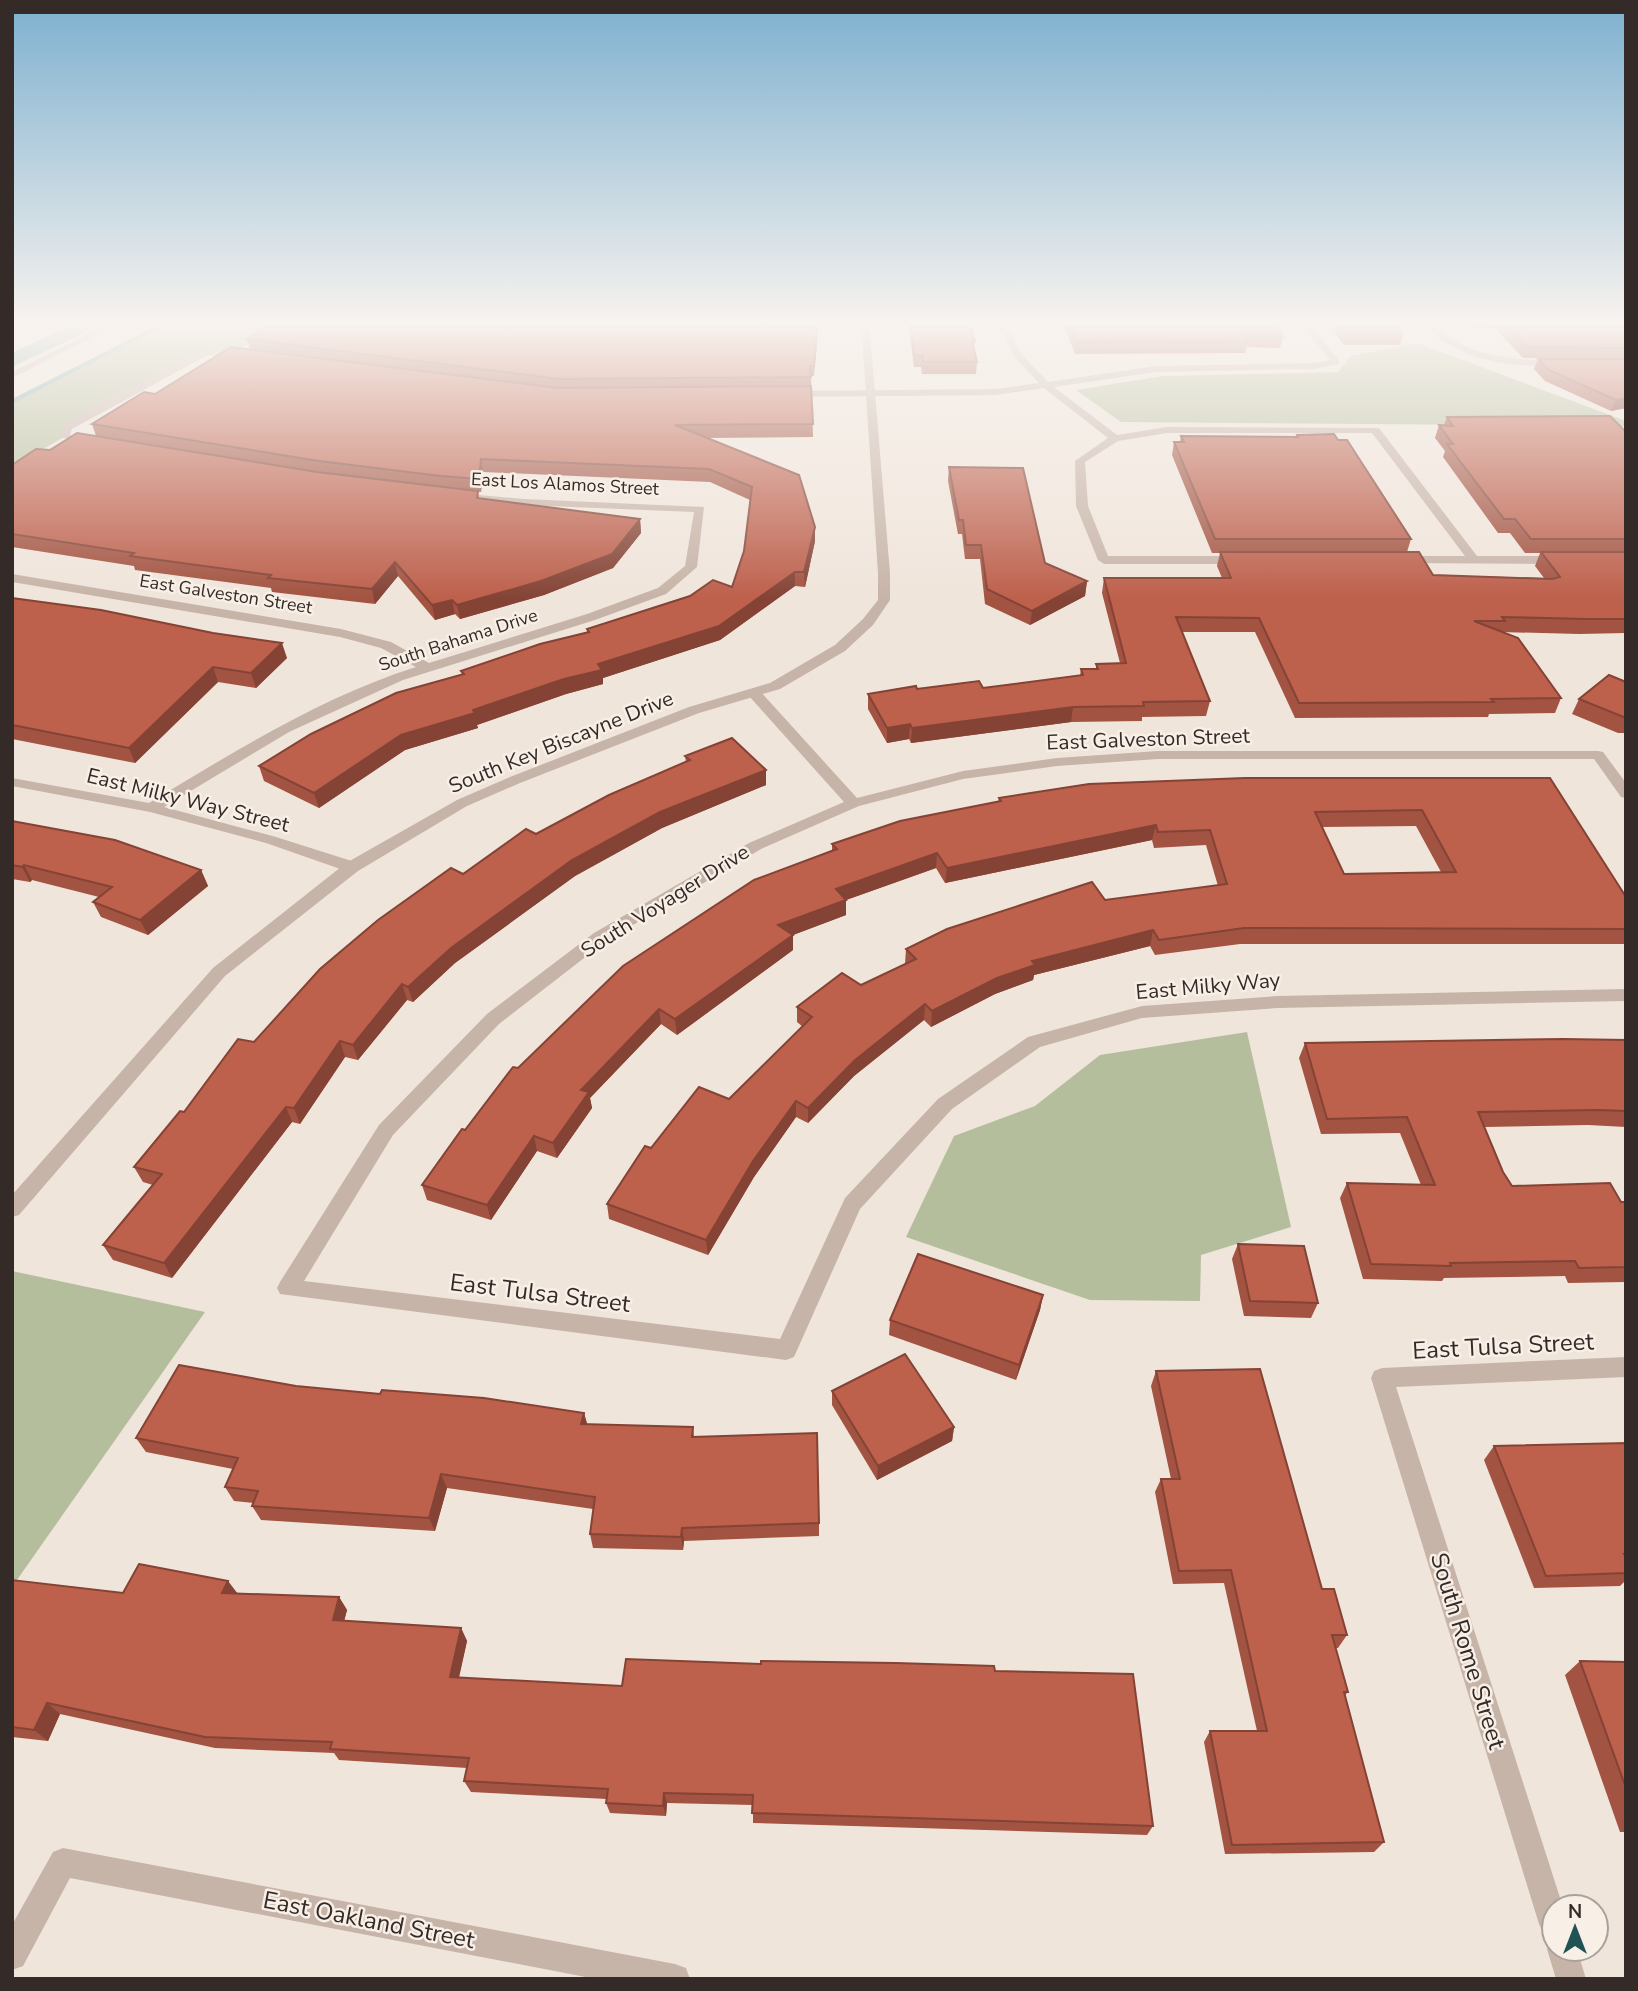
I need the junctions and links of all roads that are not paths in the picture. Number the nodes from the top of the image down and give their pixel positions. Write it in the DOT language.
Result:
graph roads {
  1 [pos="89,414"];
  2 [pos="873,414"];
  3 [pos="1084,414"];
  4 [pos="1115,438"];
  5 [pos="107,446"];
  6 [pos="447,495"];
  7 [pos="700,509"];
  8 [pos="1255,560"];
  9 [pos="1392,560"];
  10 [pos="1474,560"];
  11 [pos="1571,560"];
  12 [pos="12,578"];
  13 [pos="428,668"];
  14 [pos="754,693"];
  15 [pos="12,782"];
  16 [pos="1626,794"];
  17 [pos="854,803"];
  18 [pos="151,808"];
  19 [pos="352,867"];
  20 [pos="1626,995"];
  21 [pos="12,1209"];
  22 [pos="288,1288"];
  23 [pos="786,1350"];
  24 [pos="1626,1367"];
  25 [pos="1382,1378"];
  26 [pos="1544,1893"];
  27 [pos="12,1955"];
  28 [pos="675,1979"];
  1 -- 5 [label="street"];
  2 -- 14 [label="street, South Key Biscayne Drive"];
  3 -- 4 [label="street"];
  4 -- 8 [label="street"];
  4 -- 10 [label="street"];
  6 -- 7 [label="street, East Los Alamos Street"];
  7 -- 13 [label="street, South Bahama Drive"];
  9 -- 10 [label="street"];
  10 -- 11 [label="street"];
  12 -- 13 [label="street, East Galveston Street"];
  13 -- 18 [label="street, South Bahama Drive"];
  14 -- 17 [label="street"];
  14 -- 19 [label="street, South Key Biscayne Drive"];
  15 -- 18 [label="street, East Milky Way Street"];
  16 -- 17 [label="street, East Galveston Street"];
  17 -- 22 [label="street, South Voyager Drive"];
  18 -- 19 [label="street, East Milky Way Street"];
  19 -- 21 [label="street, South Key Biscayne Drive"];
  20 -- 23 [label="street, East Milky Way"];
  22 -- 23 [label="street, East Tulsa Street"];
  24 -- 25 [label="street, East Tulsa Street"];
  25 -- 26 [label="street, South Rome Street"];
  27 -- 28 [label="street, East Oakland Street"];
}
